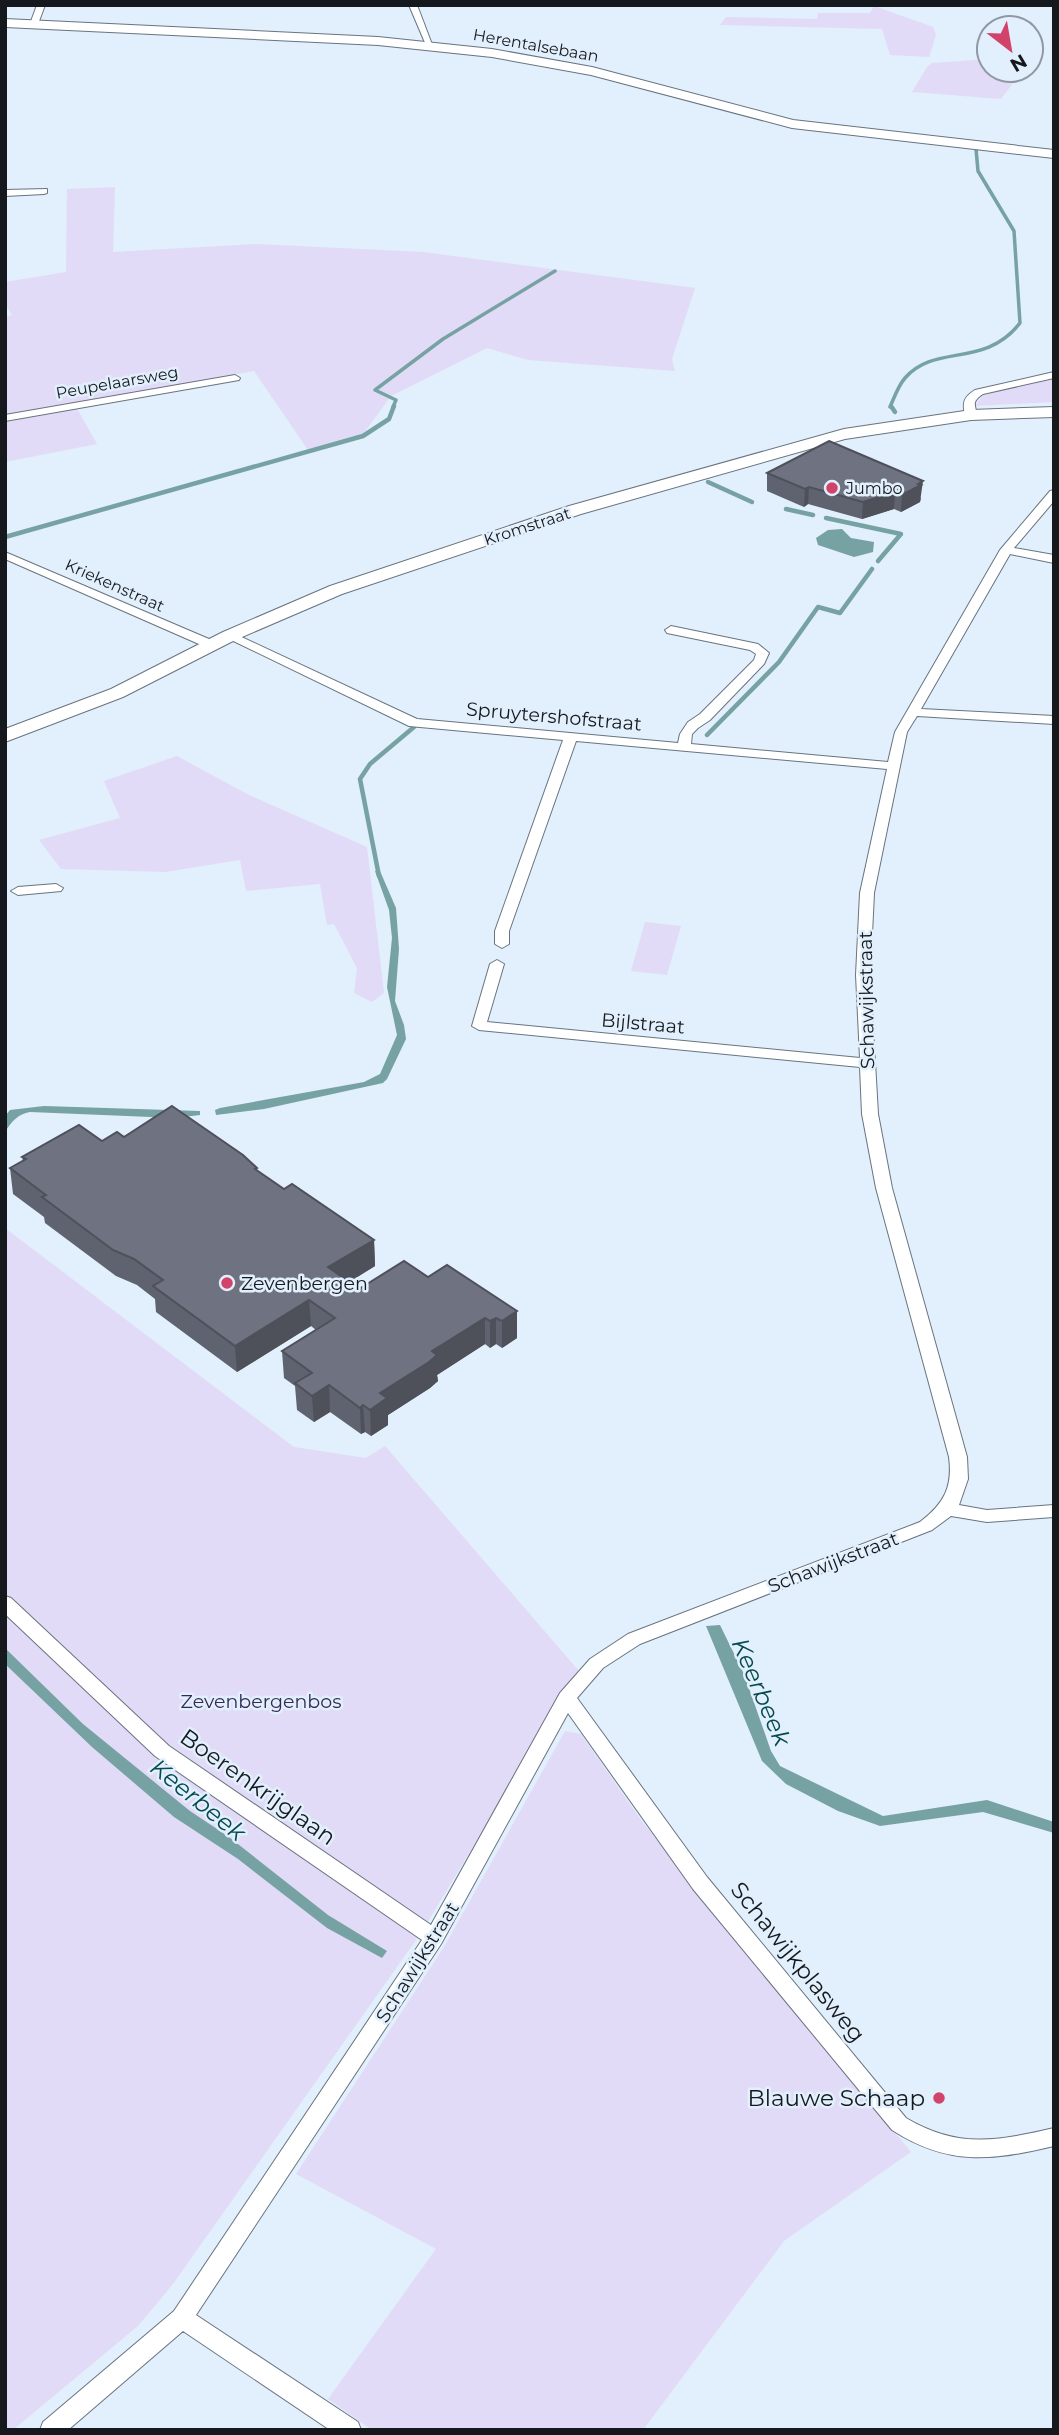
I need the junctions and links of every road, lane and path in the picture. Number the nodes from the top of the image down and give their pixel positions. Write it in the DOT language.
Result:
graph roads {
  1 [pos="41,5"];
  2 [pos="413,5"];
  3 [pos="5,23"];
  4 [pos="34,24"];
  5 [pos="430,45"];
  6 [pos="1054,154"];
  7 [pos="44,191"];
  8 [pos="5,193"];
  9 [pos="1054,375"];
  10 [pos="235,377"];
  11 [pos="1054,412"];
  12 [pos="971,415"];
  13 [pos="5,418"];
  14 [pos="1054,492"];
  15 [pos="1006,550"];
  16 [pos="5,555"];
  17 [pos="1054,559"];
  18 [pos="671,630"];
  19 [pos="229,636"];
  20 [pos="212,645"];
  21 [pos="914,712"];
  22 [pos="1054,720"];
  23 [pos="5,736"];
  24 [pos="571,737"];
  25 [pos="684,747"];
  26 [pos="894,766"];
  27 [pos="57,888"];
  28 [pos="18,891"];
  29 [pos="502,944"];
  30 [pos="497,964"];
  31 [pos="867,1063"];
  32 [pos="949,1509"];
  33 [pos="1054,1511"];
  34 [pos="5,1604"];
  35 [pos="567,1698"];
  36 [pos="434,1938"];
  37 [pos="1054,2137"];
  38 [pos="182,2318"];
  39 [pos="51,2430"];
  40 [pos="350,2430"];
  1 -- 4 [label="street"];
  2 -- 5 [label="street"];
  3 -- 4 [label="street, Herentalsebaan"];
  4 -- 5 [label="street, Herentalsebaan"];
  5 -- 6 [label="street, Herentalsebaan"];
  7 -- 8 [label="street"];
  9 -- 12 [label="street"];
  10 -- 13 [label="street, Peupelaarsweg"];
  11 -- 12 [label="street, Kromstraat"];
  12 -- 19 [label="street, Kromstraat"];
  14 -- 15 [label="street, Schawijkstraat"];
  15 -- 17 [label="street"];
  15 -- 21 [label="street, Schawijkstraat"];
  16 -- 20 [label="street, Kriekenstraat"];
  18 -- 25 [label="street"];
  19 -- 20 [label="street, Kromstraat"];
  19 -- 24 [label="street, Spruytershofstraat"];
  20 -- 23 [label="street, Kromstraat"];
  21 -- 22 [label="street"];
  21 -- 26 [label="street, Schawijkstraat"];
  24 -- 25 [label="street, Spruytershofstraat"];
  24 -- 29 [label="street"];
  25 -- 26 [label="street, Spruytershofstraat"];
  26 -- 31 [label="street, Schawijkstraat"];
  27 -- 28 [label="street"];
  30 -- 31 [label="street, Bijlstraat"];
  31 -- 32 [label="street, Schawijkstraat"];
  32 -- 33 [label="street"];
  32 -- 35 [label="street, Schawijkstraat"];
  34 -- 36 [label="street, Boerenkrijglaan"];
  35 -- 36 [label="street, Schawijkstraat"];
  35 -- 37 [label="street, Schawijkplasweg"];
  36 -- 38 [label="street, Schawijkstraat"];
  38 -- 39 [label="street, Schawijkstraat"];
  38 -- 40 [label="street"];
}
